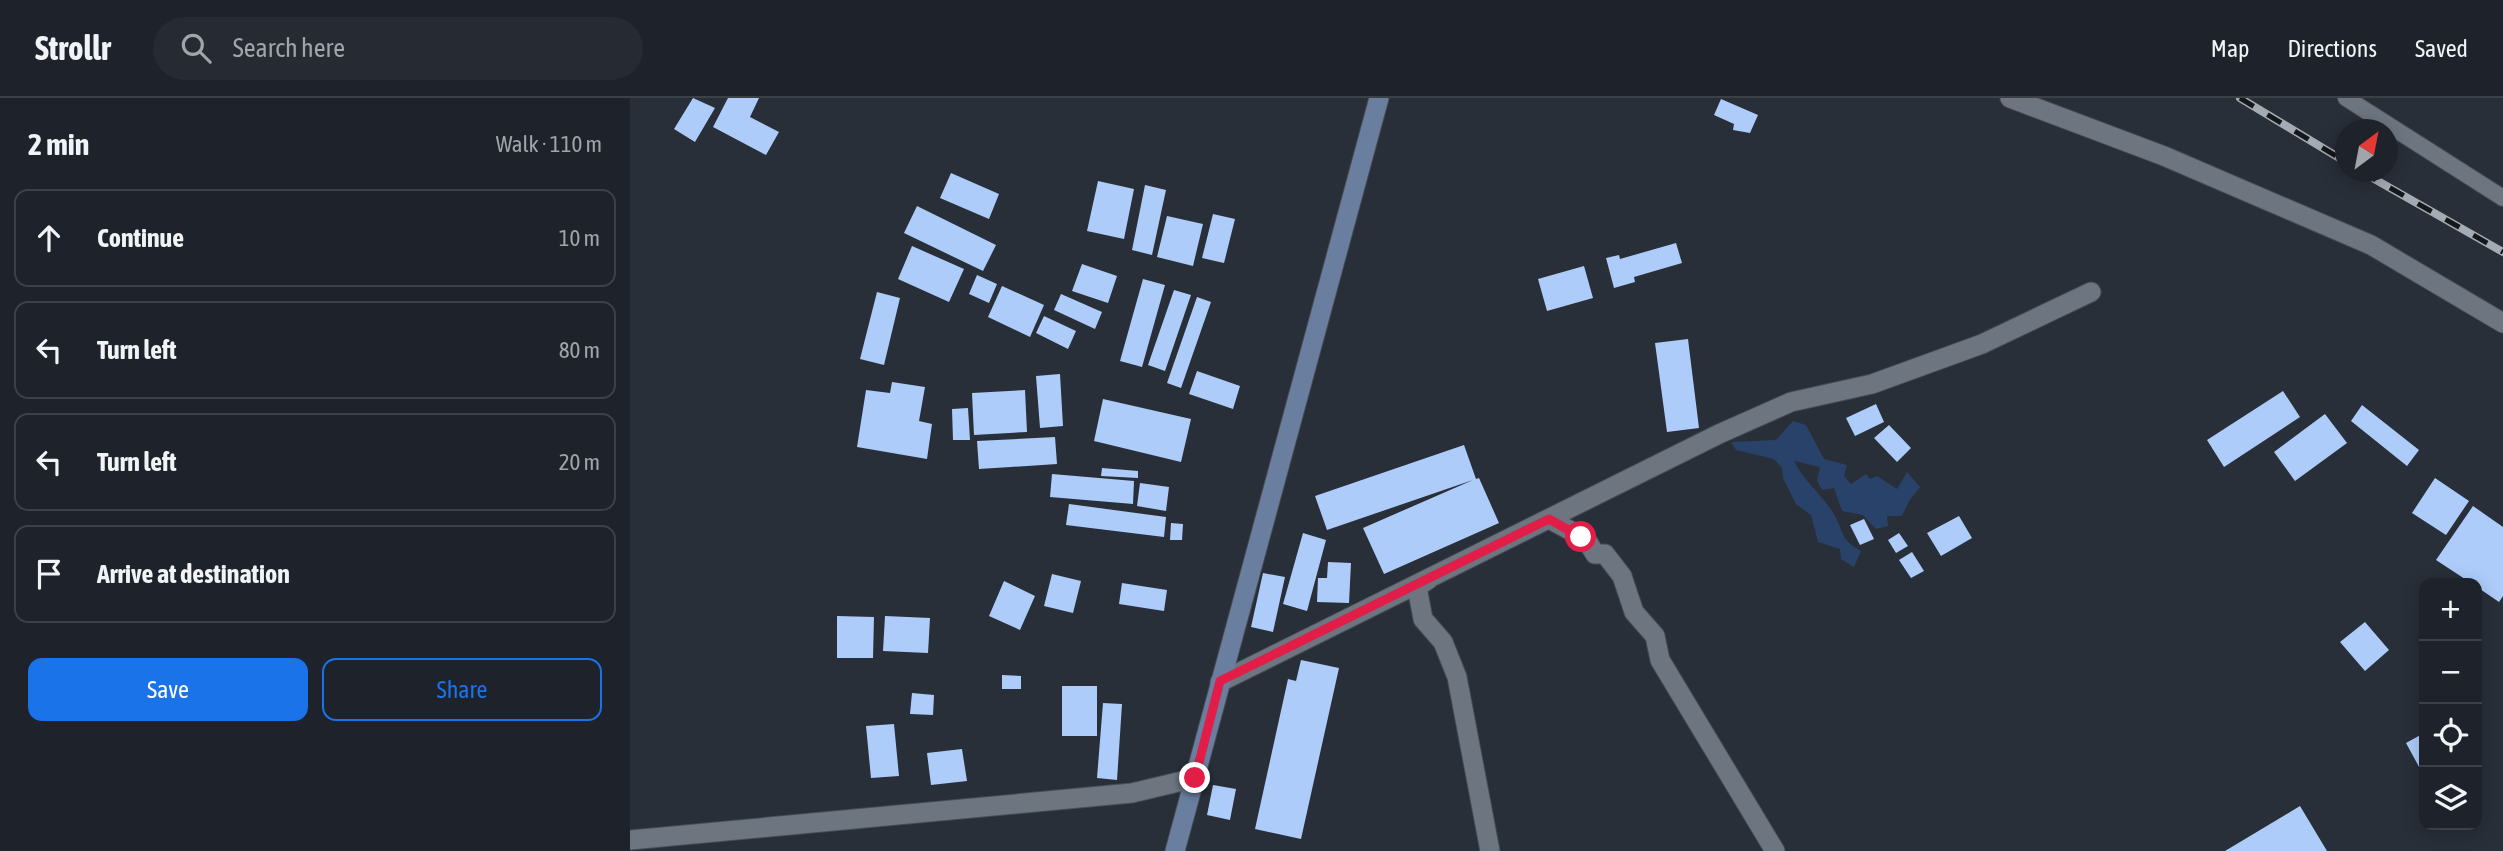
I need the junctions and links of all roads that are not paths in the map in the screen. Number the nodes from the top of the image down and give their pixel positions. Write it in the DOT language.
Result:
graph roads {
  1 [pos="1379,98"];
  2 [pos="2010,98"];
  3 [pos="2346,98"];
  4 [pos="2503,198"];
  5 [pos="2091,292"];
  6 [pos="2503,323"];
  7 [pos="1549,519"];
  8 [pos="1445,569"];
  9 [pos="1220,681"];
  10 [pos="1195,778"];
  11 [pos="630,840"];
  12 [pos="1175,851"];
  13 [pos="1490,851"];
  14 [pos="1775,851"];
  1 -- 9 [label="main road"];
  2 -- 6 [label="street"];
  3 -- 4 [label="lane"];
  5 -- 7 [label="street"];
  7 -- 8 [label="street"];
  7 -- 14 [label="street"];
  8 -- 9 [label="street"];
  8 -- 13 [label="street"];
  9 -- 10 [label="main road"];
  10 -- 11 [label="street"];
  10 -- 12 [label="main road"];
}
